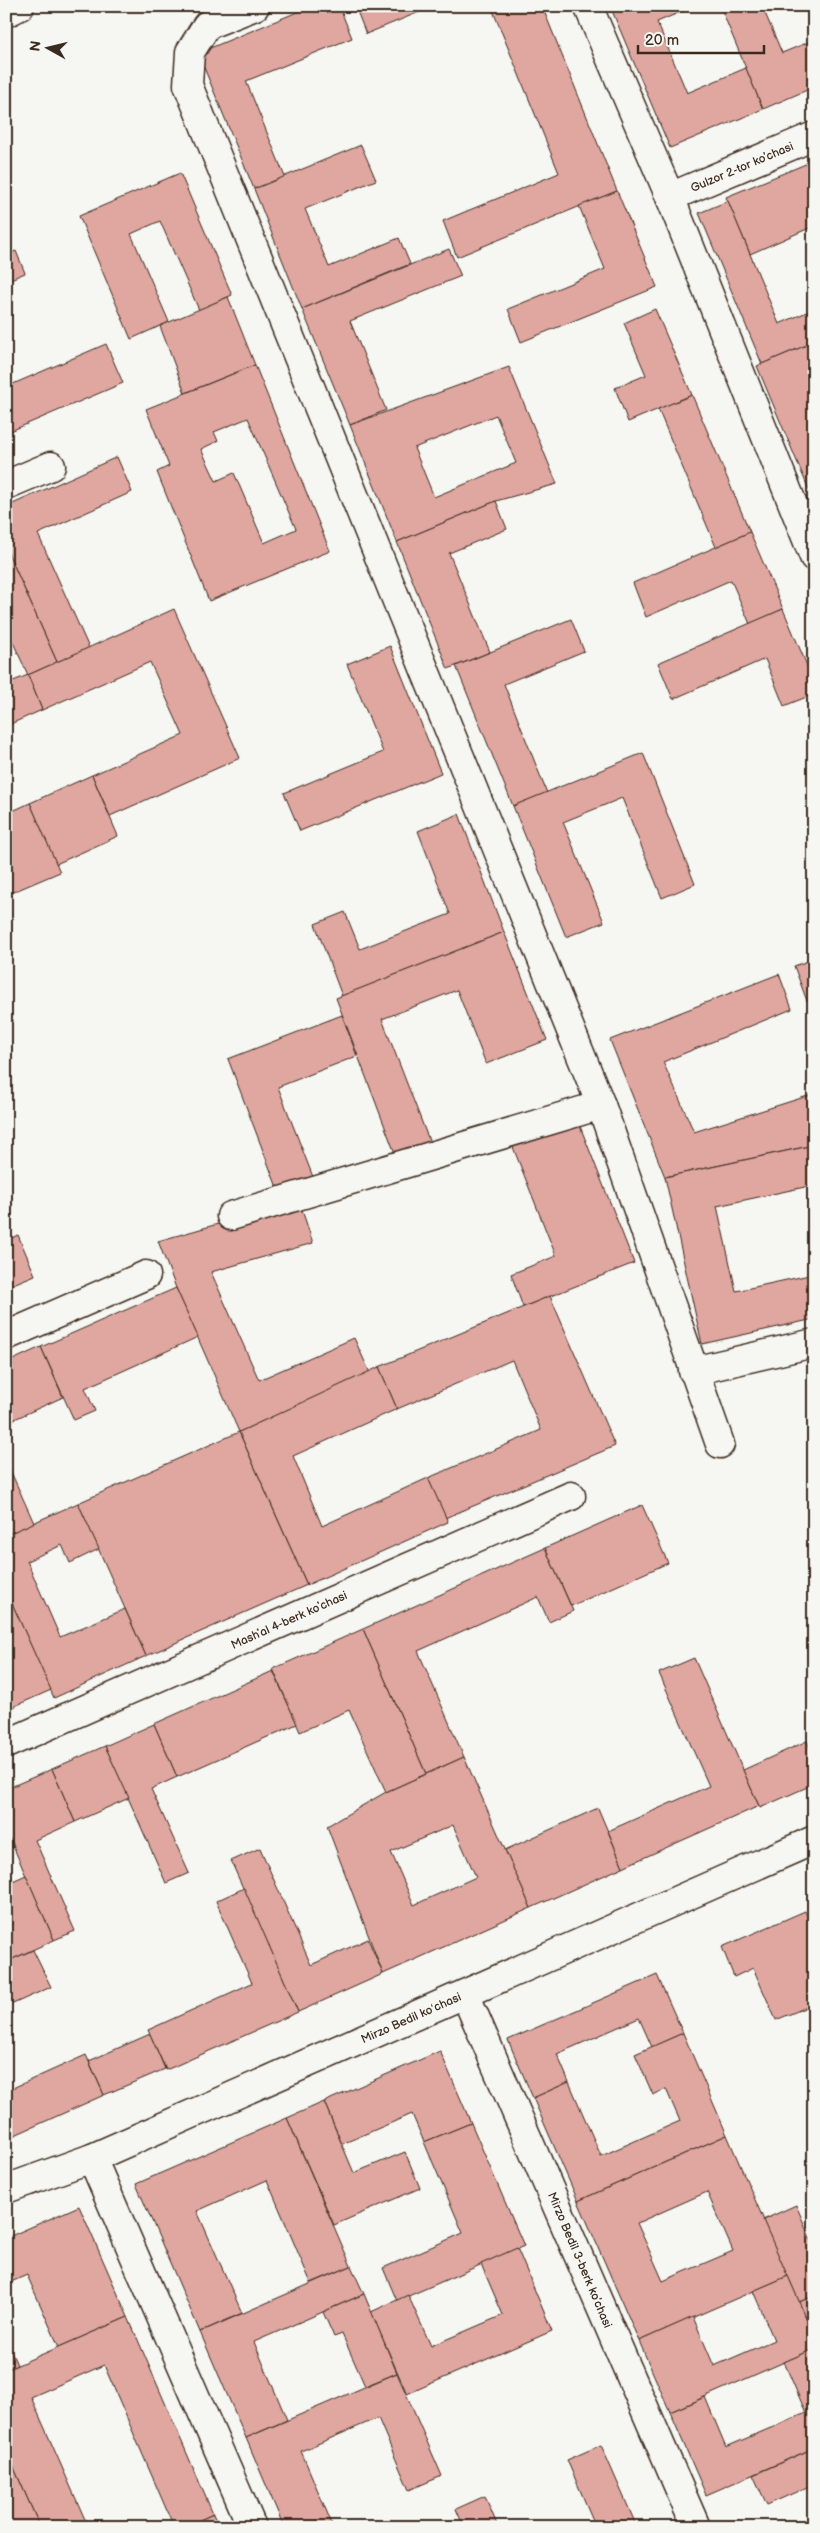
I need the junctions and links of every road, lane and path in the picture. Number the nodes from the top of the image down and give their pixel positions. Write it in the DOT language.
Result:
graph roads {
  1 [pos="20,6"];
  2 [pos="255,6"];
  3 [pos="588,6"];
  4 [pos="6,13"];
  5 [pos="814,136"];
  6 [pos="670,198"];
  7 [pos="50,466"];
  8 [pos="6,485"];
  9 [pos="814,557"];
  10 [pos="600,1105"];
  11 [pos="231,1216"];
  12 [pos="146,1275"];
  13 [pos="6,1336"];
  14 [pos="814,1343"];
  15 [pos="693,1370"];
  16 [pos="720,1444"];
  17 [pos="571,1496"];
  18 [pos="6,1744"];
  19 [pos="811,1848"];
  20 [pos="465,1994"];
  21 [pos="92,2158"];
  22 [pos="6,2189"];
  23 [pos="252,2527"];
  24 [pos="696,2527"];
  1 -- 4 [label="street"];
  2 -- 10 [label="street"];
  3 -- 6 [label="street"];
  5 -- 6 [label="street, Gulzor 2-tor koʼchasi"];
  6 -- 9 [label="street"];
  7 -- 8 [label="street"];
  10 -- 11 [label="street"];
  10 -- 15 [label="street"];
  12 -- 13 [label="street"];
  14 -- 15 [label="street"];
  15 -- 16 [label="street"];
  17 -- 18 [label="street, Mashʼal 4-berk koʼchasi"];
  19 -- 20 [label="street, Mirzo Bedil koʻchasi"];
  20 -- 21 [label="street, Mirzo Bedil koʻchasi"];
  20 -- 24 [label="street, Mirzo Bedil 3-berk koʼchasi"];
  21 -- 22 [label="street, Mirzo Bedil koʻchasi"];
  21 -- 23 [label="street"];
}
